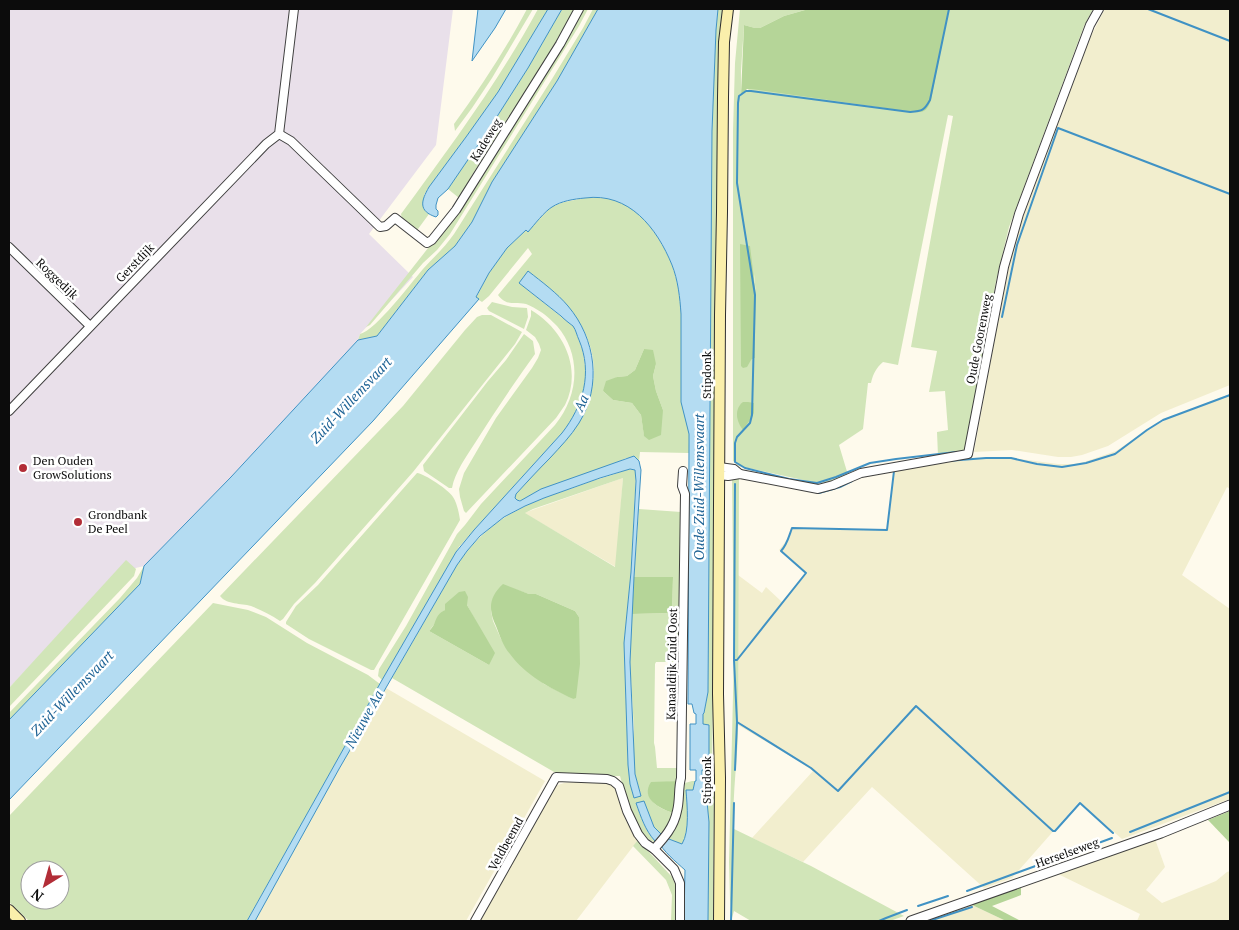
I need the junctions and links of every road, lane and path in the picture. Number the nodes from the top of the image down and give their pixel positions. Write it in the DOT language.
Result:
graph roads {
  1 [pos="294,9"];
  2 [pos="579,9"];
  3 [pos="728,9"];
  4 [pos="1099,9"];
  5 [pos="279,134"];
  6 [pos="9,247"];
  7 [pos="90,326"];
  8 [pos="9,411"];
  9 [pos="683,471"];
  10 [pos="719,471"];
  11 [pos="1230,805"];
  12 [pos="654,849"];
  13 [pos="9,910"];
  14 [pos="20,921"];
  15 [pos="475,921"];
  16 [pos="680,921"];
  17 [pos="719,921"];
  18 [pos="911,921"];
  1 -- 5 [label="street"];
  2 -- 5 [label="street, Kadeweg"];
  3 -- 10 [label="main road, Stipdonk"];
  4 -- 10 [label="street, Oude Goorenweg"];
  5 -- 7 [label="street, Gerstdijk"];
  6 -- 7 [label="street, Roggedijk"];
  7 -- 8 [label="street, Gerstdijk"];
  9 -- 12 [label="street, Kanaaldijk Zuid Oost"];
  10 -- 17 [label="main road, Stipdonk"];
  11 -- 18 [label="street, Herselseweg"];
  12 -- 15 [label="street, Veldbeemd"];
  12 -- 16 [label="street"];
  13 -- 14 [label="main road"];
}
